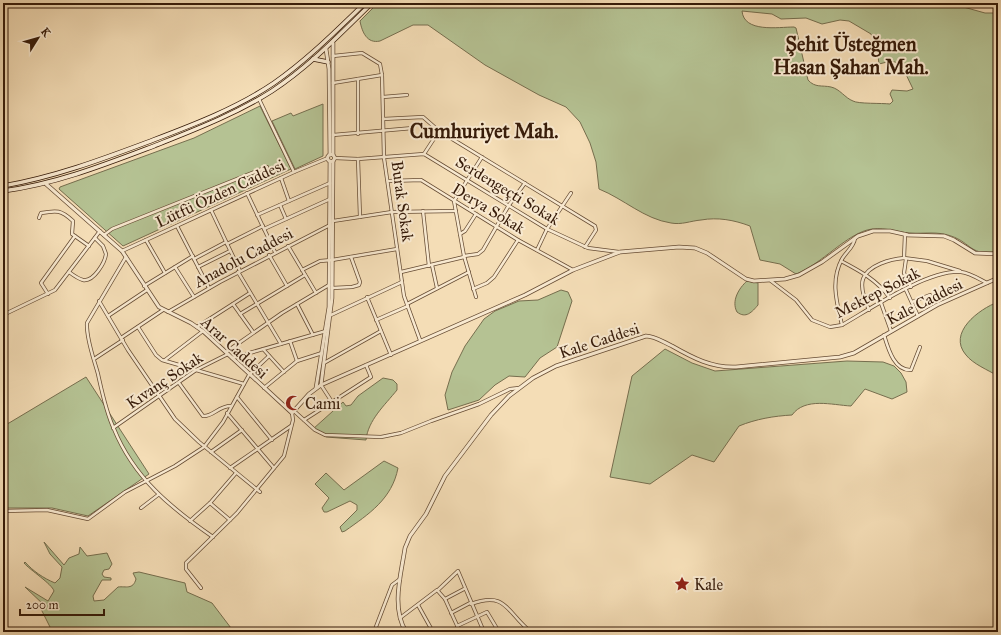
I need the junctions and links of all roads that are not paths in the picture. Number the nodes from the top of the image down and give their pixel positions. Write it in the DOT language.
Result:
graph roads {
  1 [pos="365,3"];
  2 [pos="372,3"];
  3 [pos="980,3"];
  4 [pos="998,4"];
  5 [pos="329,37"];
  6 [pos="333,42"];
  7 [pos="322,43"];
  8 [pos="326,49"];
  9 [pos="333,56"];
  10 [pos="313,59"];
  11 [pos="328,62"];
  12 [pos="382,75"];
  13 [pos="358,79"];
  14 [pos="333,83"];
  15 [pos="407,95"];
  16 [pos="383,97"];
  17 [pos="259,98"];
  18 [pos="383,119"];
  19 [pos="413,128"];
  20 [pos="439,131"];
  21 [pos="383,132"];
  22 [pos="358,134"];
  23 [pos="333,135"];
  24 [pos="424,154"];
  25 [pos="482,157"];
  26 [pos="331,158"];
  27 [pos="384,158"];
  28 [pos="358,160"];
  29 [pos="267,167"];
  30 [pos="294,172"];
  31 [pos="281,178"];
  32 [pos="467,179"];
  33 [pos="389,181"];
  34 [pos="330,183"];
  35 [pos="525,183"];
  36 [pos="46,184"];
  37 [pos="3,186"];
  38 [pos="3,191"];
  39 [pos="571,193"];
  40 [pos="247,194"];
  41 [pos="330,199"];
  42 [pos="289,201"];
  43 [pos="454,201"];
  44 [pos="280,205"];
  45 [pos="509,205"];
  46 [pos="562,207"];
  47 [pos="211,210"];
  48 [pos="423,211"];
  49 [pos="456,211"];
  50 [pos="392,212"];
  51 [pos="476,214"];
  52 [pos="257,215"];
  53 [pos="360,217"];
  54 [pos="39,218"];
  55 [pos="286,219"];
  56 [pos="333,221"];
  57 [pos="330,225"];
  58 [pos="177,226"];
  59 [pos="263,226"];
  60 [pos="498,228"];
  61 [pos="547,229"];
  62 [pos="264,230"];
  63 [pos="100,231"];
  64 [pos="460,234"];
  65 [pos="905,234"];
  66 [pos="104,235"];
  67 [pos="75,236"];
  68 [pos="95,238"];
  69 [pos="855,238"];
  70 [pos="146,240"];
  71 [pos="518,240"];
  72 [pos="227,243"];
  73 [pos="89,246"];
  74 [pos="288,246"];
  75 [pos="585,247"];
  76 [pos="397,249"];
  77 [pos="537,250"];
  78 [pos="122,251"];
  79 [pos="230,251"];
  80 [pos="276,252"];
  81 [pos="620,252"];
  82 [pos="998,254"];
  83 [pos="126,256"];
  84 [pos="270,256"];
  85 [pos="193,257"];
  86 [pos="351,257"];
  87 [pos="464,257"];
  88 [pos="905,258"];
  89 [pos="331,260"];
  90 [pos="841,260"];
  91 [pos="430,265"];
  92 [pos="175,267"];
  93 [pos="198,267"];
  94 [pos="302,270"];
  95 [pos="573,270"];
  96 [pos="69,272"];
  97 [pos="239,272"];
  98 [pos="401,272"];
  99 [pos="469,272"];
  100 [pos="963,272"];
  101 [pos="165,273"];
  102 [pos="866,274"];
  103 [pos="305,275"];
  104 [pos="998,278"];
  105 [pos="770,280"];
  106 [pos="402,282"];
  107 [pos="987,283"];
  108 [pos="144,286"];
  109 [pos="287,286"];
  110 [pos="331,287"];
  111 [pos="911,287"];
  112 [pos="209,288"];
  113 [pos="437,288"];
  114 [pos="473,289"];
  115 [pos="147,290"];
  116 [pos="906,290"];
  117 [pos="250,293"];
  118 [pos="316,293"];
  119 [pos="48,294"];
  120 [pos="930,295"];
  121 [pos="194,297"];
  122 [pos="366,297"];
  123 [pos="476,297"];
  124 [pos="890,298"];
  125 [pos="99,301"];
  126 [pos="912,302"];
  127 [pos="881,303"];
  128 [pos="233,304"];
  129 [pos="256,304"];
  130 [pos="297,304"];
  131 [pos="407,305"];
  132 [pos="163,310"];
  133 [pos="869,310"];
  134 [pos="168,312"];
  135 [pos="240,314"];
  136 [pos="3,315"];
  137 [pos="331,315"];
  138 [pos="108,316"];
  139 [pos="918,316"];
  140 [pos="376,320"];
  141 [pos="268,322"];
  142 [pos="842,325"];
  143 [pos="138,327"];
  144 [pos="197,328"];
  145 [pos="203,331"];
  146 [pos="326,331"];
  147 [pos="381,331"];
  148 [pos="891,331"];
  149 [pos="253,332"];
  150 [pos="313,335"];
  151 [pos="884,335"];
  152 [pos="122,339"];
  153 [pos="420,340"];
  154 [pos="290,341"];
  155 [pos="281,344"];
  156 [pos="920,347"];
  157 [pos="263,349"];
  158 [pos="227,353"];
  159 [pos="322,353"];
  160 [pos="391,355"];
  161 [pos="269,356"];
  162 [pos="232,358"];
  163 [pos="94,359"];
  164 [pos="164,361"];
  165 [pos="297,361"];
  166 [pos="324,363"];
  167 [pos="366,365"];
  168 [pos="196,370"];
  169 [pos="284,372"];
  170 [pos="249,375"];
  171 [pos="179,383"];
  172 [pos="244,384"];
  173 [pos="321,384"];
  174 [pos="264,388"];
  175 [pos="316,388"];
  176 [pos="519,388"];
  177 [pos="160,397"];
  178 [pos="237,397"];
  179 [pos="332,402"];
  180 [pos="231,406"];
  181 [pos="293,412"];
  182 [pos="227,413"];
  183 [pos="304,420"];
  184 [pos="291,426"];
  185 [pos="113,428"];
  186 [pos="242,430"];
  187 [pos="272,440"];
  188 [pos="204,446"];
  189 [pos="258,448"];
  190 [pos="211,452"];
  191 [pos="230,468"];
  192 [pos="274,468"];
  193 [pos="236,473"];
  194 [pos="145,480"];
  195 [pos="256,488"];
  196 [pos="260,492"];
  197 [pos="158,494"];
  198 [pos="210,503"];
  199 [pos="141,508"];
  200 [pos="3,511"];
  201 [pos="230,520"];
  202 [pos="190,521"];
  203 [pos="213,537"];
  204 [pos="400,580"];
  205 [pos="202,588"];
  206 [pos="464,589"];
  207 [pos="438,590"];
  208 [pos="445,599"];
  209 [pos="470,604"];
  210 [pos="418,605"];
  211 [pos="451,613"];
  212 [pos="476,616"];
  213 [pos="400,618"];
  214 [pos="457,626"];
  215 [pos="374,632"];
  216 [pos="406,632"];
  217 [pos="433,632"];
  218 [pos="460,632"];
  219 [pos="483,632"];
  220 [pos="499,632"];
  221 [pos="531,632"];
  1 -- 5 [label="main road"];
  2 -- 6 [label="main road"];
  3 -- 4 [label="street"];
  5 -- 6 [label="main road"];
  5 -- 7 [label="main road"];
  6 -- 8 [label="main road"];
  6 -- 9 [label="street"];
  7 -- 8 [label="main road"];
  7 -- 37 [label="main road"];
  8 -- 10 [label="main road"];
  8 -- 11 [label="street"];
  9 -- 12 [label="street, Burak Sokak"];
  9 -- 14 [label="street"];
  10 -- 11 [label="main road"];
  10 -- 17 [label="main road"];
  11 -- 26 [label="street"];
  12 -- 13 [label="street"];
  12 -- 16 [label="street, Burak Sokak"];
  13 -- 14 [label="street"];
  13 -- 22 [label="street"];
  14 -- 23 [label="street"];
  15 -- 16 [label="street"];
  16 -- 18 [label="street, Burak Sokak"];
  17 -- 30 [label="street"];
  17 -- 36 [label="main road"];
  18 -- 20 [label="street"];
  18 -- 21 [label="street, Burak Sokak"];
  19 -- 21 [label="street"];
  20 -- 24 [label="street"];
  20 -- 25 [label="street"];
  21 -- 22 [label="street"];
  21 -- 27 [label="street, Burak Sokak"];
  22 -- 23 [label="street"];
  23 -- 26 [label="street"];
  24 -- 27 [label="street"];
  24 -- 32 [label="street, Serdengeçti Sokak"];
  25 -- 32 [label="street"];
  25 -- 35 [label="street"];
  26 -- 28 [label="street"];
  26 -- 30 [label="street, Lütfü Özden Caddesi"];
  26 -- 34 [label="street"];
  26 -- 56 [label="street"];
  27 -- 28 [label="street"];
  27 -- 33 [label="street, Burak Sokak"];
  28 -- 53 [label="street"];
  29 -- 66 [label="street"];
  30 -- 31 [label="street, Lütfü Özden Caddesi"];
  31 -- 40 [label="street, Lütfü Özden Caddesi"];
  31 -- 42 [label="street"];
  32 -- 43 [label="street"];
  32 -- 45 [label="street, Serdengeçti Sokak"];
  33 -- 43 [label="street, Derya Sokak"];
  33 -- 50 [label="street, Burak Sokak"];
  34 -- 41 [label="street"];
  34 -- 42 [label="street"];
  35 -- 45 [label="street"];
  35 -- 46 [label="street"];
  36 -- 38 [label="main road"];
  36 -- 63 [label="street, Arar Caddesi"];
  39 -- 46 [label="street"];
  40 -- 47 [label="street, Lütfü Özden Caddesi"];
  40 -- 52 [label="street"];
  41 -- 55 [label="street"];
  41 -- 57 [label="street"];
  42 -- 44 [label="street"];
  43 -- 49 [label="street"];
  43 -- 51 [label="street, Derya Sokak"];
  44 -- 52 [label="street"];
  44 -- 55 [label="street"];
  45 -- 60 [label="street"];
  45 -- 61 [label="street, Serdengeçti Sokak"];
  46 -- 61 [label="street"];
  46 -- 75 [label="street"];
  47 -- 58 [label="street, Lütfü Özden Caddesi"];
  47 -- 72 [label="street"];
  48 -- 49 [label="street"];
  48 -- 50 [label="street"];
  48 -- 91 [label="street"];
  49 -- 64 [label="street"];
  50 -- 53 [label="street"];
  50 -- 76 [label="street, Burak Sokak"];
  51 -- 60 [label="street, Derya Sokak"];
  51 -- 64 [label="street"];
  52 -- 59 [label="street"];
  53 -- 56 [label="street"];
  54 -- 67 [label="street"];
  55 -- 62 [label="street"];
  56 -- 89 [label="street"];
  57 -- 74 [label="street, Anadolu Caddesi"];
  57 -- 89 [label="street"];
  58 -- 70 [label="street, Lütfü Özden Caddesi"];
  58 -- 85 [label="street"];
  59 -- 62 [label="street"];
  59 -- 72 [label="street"];
  60 -- 71 [label="street, Derya Sokak"];
  60 -- 87 [label="street"];
  61 -- 75 [label="street, Serdengeçti Sokak"];
  61 -- 77 [label="street"];
  62 -- 80 [label="street"];
  63 -- 66 [label="street, Arar Caddesi"];
  63 -- 68 [label="street"];
  64 -- 87 [label="street"];
  65 -- 69 [label="street"];
  65 -- 82 [label="street"];
  65 -- 88 [label="street"];
  66 -- 78 [label="street, Arar Caddesi"];
  67 -- 73 [label="street"];
  67 -- 119 [label="street"];
  68 -- 73 [label="street"];
  68 -- 96 [label="street"];
  69 -- 90 [label="street"];
  69 -- 105 [label="street"];
  70 -- 78 [label="street, Lütfü Özden Caddesi"];
  70 -- 101 [label="street"];
  71 -- 77 [label="street, Derya Sokak"];
  71 -- 114 [label="street"];
  72 -- 79 [label="street"];
  72 -- 85 [label="street"];
  73 -- 96 [label="street"];
  74 -- 80 [label="street, Anadolu Caddesi"];
  74 -- 94 [label="street"];
  75 -- 81 [label="street, Serdengeçti Sokak"];
  76 -- 86 [label="street"];
  76 -- 98 [label="street, Burak Sokak"];
  77 -- 95 [label="street, Derya Sokak"];
  78 -- 83 [label="street, Arar Caddesi"];
  79 -- 93 [label="street"];
  79 -- 97 [label="street"];
  80 -- 84 [label="street, Anadolu Caddesi"];
  81 -- 95 [label="street"];
  81 -- 105 [label="street"];
  83 -- 108 [label="street, Arar Caddesi"];
  83 -- 125 [label="street"];
  84 -- 97 [label="street, Anadolu Caddesi"];
  84 -- 109 [label="street"];
  85 -- 92 [label="street"];
  85 -- 93 [label="street"];
  86 -- 89 [label="street"];
  86 -- 110 [label="street"];
  87 -- 91 [label="street"];
  87 -- 99 [label="street"];
  88 -- 100 [label="street"];
  88 -- 102 [label="street"];
  88 -- 111 [label="street"];
  89 -- 94 [label="street"];
  89 -- 110 [label="street"];
  90 -- 102 [label="street"];
  90 -- 142 [label="street"];
  91 -- 98 [label="street"];
  91 -- 113 [label="street"];
  92 -- 101 [label="street"];
  92 -- 121 [label="street"];
  93 -- 112 [label="street"];
  94 -- 103 [label="street"];
  95 -- 153 [label="street"];
  96 -- 119 [label="street"];
  97 -- 112 [label="street, Anadolu Caddesi"];
  97 -- 117 [label="street"];
  98 -- 106 [label="street, Burak Sokak"];
  99 -- 113 [label="street"];
  99 -- 114 [label="street"];
  100 -- 107 [label="street, Mektep Sokak"];
  100 -- 111 [label="street, Mektep Sokak"];
  101 -- 108 [label="street"];
  102 -- 124 [label="street"];
  102 -- 133 [label="street"];
  103 -- 109 [label="street"];
  103 -- 118 [label="street"];
  104 -- 107 [label="street, Kale Caddesi"];
  105 -- 142 [label="street, Mektep Sokak"];
  106 -- 122 [label="street"];
  106 -- 131 [label="street, Burak Sokak"];
  107 -- 139 [label="street, Kale Caddesi"];
  108 -- 115 [label="street, Arar Caddesi"];
  109 -- 129 [label="street"];
  110 -- 118 [label="street, Kıvanç Sokak"];
  110 -- 137 [label="street"];
  110 -- 146 [label="street"];
  111 -- 116 [label="street, Mektep Sokak"];
  112 -- 121 [label="street, Anadolu Caddesi"];
  113 -- 131 [label="street"];
  114 -- 123 [label="street"];
  115 -- 132 [label="street, Arar Caddesi"];
  115 -- 138 [label="street"];
  116 -- 124 [label="street, Mektep Sokak"];
  116 -- 126 [label="street"];
  117 -- 128 [label="street"];
  117 -- 129 [label="street"];
  118 -- 130 [label="street, Kıvanç Sokak"];
  119 -- 136 [label="street"];
  120 -- 126 [label="street"];
  121 -- 134 [label="street, Anadolu Caddesi"];
  122 -- 137 [label="street"];
  122 -- 140 [label="street"];
  124 -- 127 [label="street, Mektep Sokak"];
  125 -- 138 [label="street"];
  125 -- 163 [label="street"];
  126 -- 139 [label="street"];
  127 -- 133 [label="street, Mektep Sokak"];
  127 -- 148 [label="street"];
  128 -- 135 [label="street"];
  128 -- 144 [label="street"];
  129 -- 135 [label="street"];
  129 -- 141 [label="street"];
  130 -- 141 [label="street, Kıvanç Sokak"];
  130 -- 150 [label="street"];
  131 -- 140 [label="street"];
  131 -- 153 [label="street, Burak Sokak"];
  132 -- 134 [label="street, Arar Caddesi"];
  132 -- 143 [label="street"];
  133 -- 142 [label="street, Mektep Sokak"];
  134 -- 144 [label="street, Arar Caddesi"];
  135 -- 149 [label="street"];
  137 -- 166 [label="street"];
  138 -- 152 [label="street"];
  139 -- 148 [label="street, Kale Caddesi"];
  140 -- 147 [label="street"];
  141 -- 149 [label="street, Kıvanç Sokak"];
  141 -- 155 [label="street"];
  143 -- 152 [label="street"];
  143 -- 164 [label="street"];
  144 -- 145 [label="street, Arar Caddesi"];
  145 -- 158 [label="street, Arar Caddesi"];
  145 -- 164 [label="street"];
  146 -- 150 [label="street"];
  146 -- 159 [label="street"];
  147 -- 160 [label="street"];
  147 -- 166 [label="street"];
  148 -- 151 [label="street, Kale Caddesi"];
  149 -- 158 [label="street, Kıvanç Sokak"];
  150 -- 154 [label="street"];
  151 -- 156 [label="street"];
  151 -- 176 [label="street, Kale Caddesi"];
  152 -- 163 [label="street"];
  152 -- 177 [label="street"];
  153 -- 160 [label="street"];
  154 -- 155 [label="street"];
  154 -- 165 [label="street"];
  155 -- 157 [label="street"];
  157 -- 161 [label="street"];
  157 -- 162 [label="street"];
  158 -- 162 [label="street, Arar Caddesi"];
  158 -- 168 [label="street, Kıvanç Sokak"];
  159 -- 165 [label="street"];
  159 -- 175 [label="street"];
  160 -- 167 [label="street"];
  161 -- 169 [label="street"];
  161 -- 170 [label="street"];
  162 -- 170 [label="street, Arar Caddesi"];
  163 -- 185 [label="street"];
  164 -- 168 [label="street"];
  165 -- 169 [label="street"];
  166 -- 173 [label="street"];
  167 -- 173 [label="street"];
  167 -- 179 [label="street"];
  168 -- 171 [label="street, Kıvanç Sokak"];
  168 -- 172 [label="street"];
  169 -- 174 [label="street"];
  170 -- 172 [label="street"];
  170 -- 174 [label="street, Arar Caddesi"];
  171 -- 177 [label="street, Kıvanç Sokak"];
  171 -- 180 [label="street"];
  172 -- 178 [label="street"];
  173 -- 175 [label="street"];
  173 -- 179 [label="street"];
  174 -- 181 [label="street, Arar Caddesi"];
  175 -- 181 [label="street"];
  176 -- 183 [label="street"];
  176 -- 204 [label="street, Kale Caddesi"];
  177 -- 185 [label="street, Kıvanç Sokak"];
  177 -- 188 [label="street"];
  178 -- 180 [label="street"];
  178 -- 187 [label="street"];
  179 -- 183 [label="street"];
  180 -- 182 [label="street"];
  181 -- 183 [label="street"];
  181 -- 184 [label="street"];
  182 -- 186 [label="street"];
  182 -- 188 [label="street"];
  184 -- 187 [label="street"];
  184 -- 192 [label="street"];
  185 -- 194 [label="street"];
  186 -- 189 [label="street"];
  186 -- 190 [label="street"];
  187 -- 189 [label="street"];
  188 -- 190 [label="street"];
  188 -- 194 [label="street"];
  189 -- 191 [label="street"];
  189 -- 192 [label="street"];
  190 -- 191 [label="street"];
  191 -- 193 [label="street"];
  192 -- 195 [label="street"];
  193 -- 195 [label="street"];
  193 -- 198 [label="street"];
  194 -- 197 [label="street"];
  194 -- 200 [label="street"];
  195 -- 196 [label="street"];
  195 -- 201 [label="street"];
  197 -- 199 [label="street"];
  197 -- 202 [label="street"];
  198 -- 201 [label="street"];
  198 -- 202 [label="street"];
  201 -- 203 [label="street"];
  202 -- 203 [label="street"];
  203 -- 205 [label="street"];
  204 -- 213 [label="street, Kale Caddesi"];
  204 -- 215 [label="street"];
  206 -- 207 [label="street"];
  206 -- 208 [label="street"];
  206 -- 209 [label="street"];
  207 -- 208 [label="street"];
  207 -- 210 [label="street"];
  208 -- 211 [label="street"];
  209 -- 211 [label="street"];
  209 -- 212 [label="street"];
  209 -- 221 [label="street"];
  210 -- 213 [label="street"];
  210 -- 217 [label="street"];
  211 -- 214 [label="street"];
  212 -- 214 [label="street"];
  212 -- 219 [label="street"];
  212 -- 220 [label="street"];
  213 -- 216 [label="street, Kale Caddesi"];
  214 -- 218 [label="street"];
}
